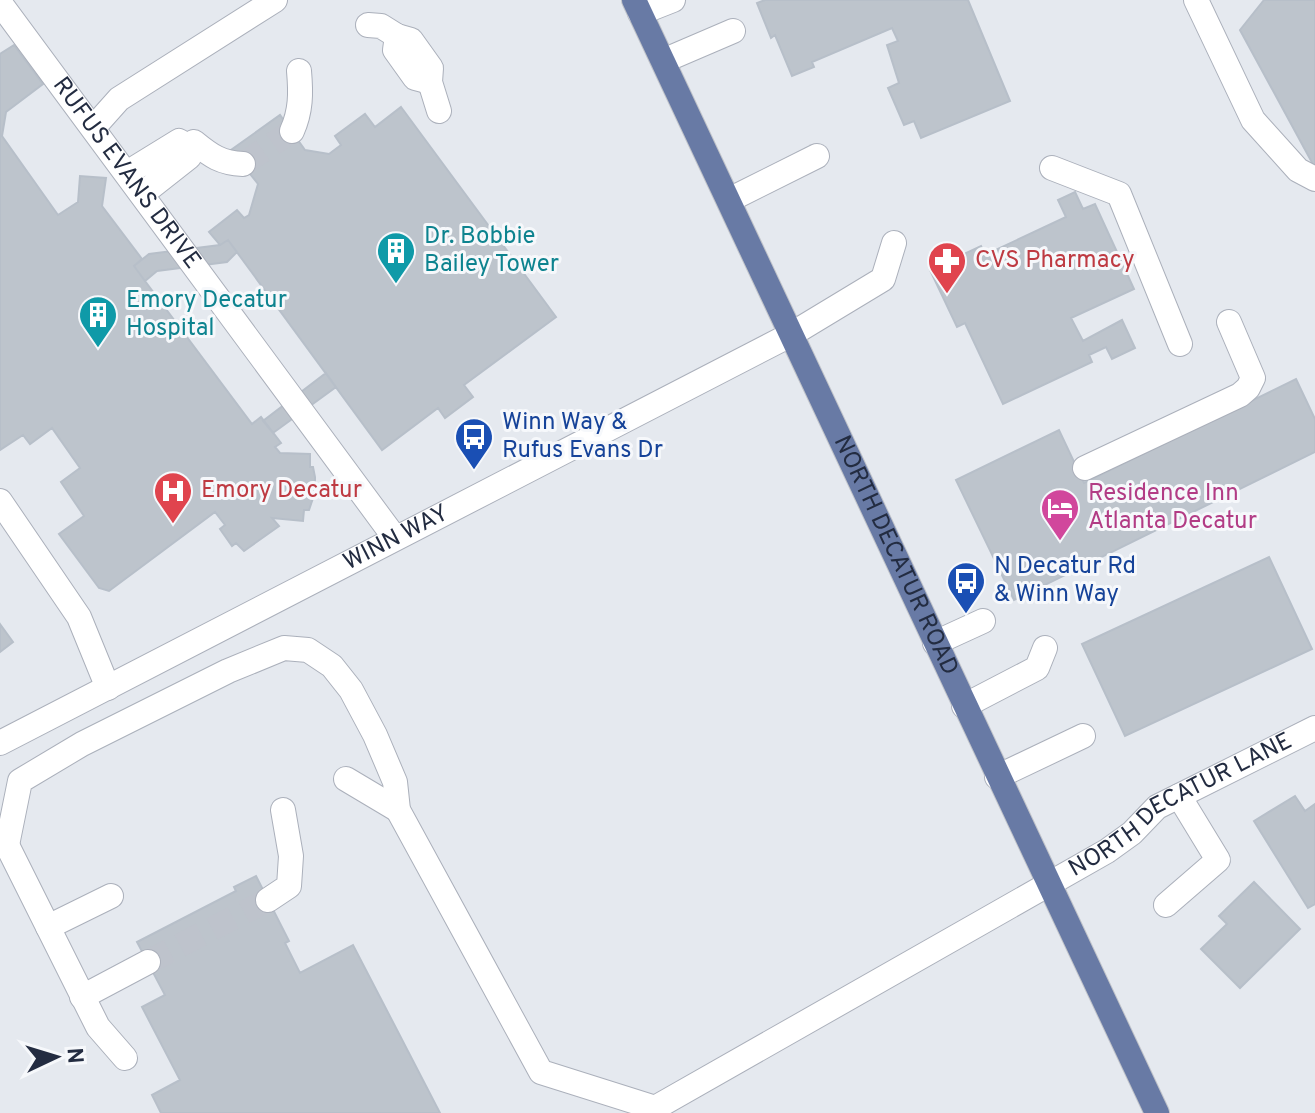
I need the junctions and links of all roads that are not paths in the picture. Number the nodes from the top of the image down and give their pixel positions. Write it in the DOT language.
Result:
graph roads {
  1 [pos="275,0"];
  2 [pos="673,0"];
  3 [pos="1196,0"];
  4 [pos="0,3"];
  5 [pos="637,7"];
  6 [pos="368,25"];
  7 [pos="733,31"];
  8 [pos="663,61"];
  9 [pos="299,71"];
  10 [pos="439,111"];
  11 [pos="94,127"];
  12 [pos="292,131"];
  13 [pos="194,142"];
  14 [pos="817,156"];
  15 [pos="243,164"];
  16 [pos="1052,168"];
  17 [pos="127,173"];
  18 [pos="1315,179"];
  19 [pos="142,194"];
  20 [pos="729,200"];
  21 [pos="894,243"];
  22 [pos="1229,322"];
  23 [pos="792,334"];
  24 [pos="1180,344"];
  25 [pos="1085,468"];
  26 [pos="0,501"];
  27 [pos="395,538"];
  28 [pos="983,621"];
  29 [pos="935,643"];
  30 [pos="1046,666"];
  31 [pos="108,688"];
  32 [pos="964,706"];
  33 [pos="1315,728"];
  34 [pos="1083,736"];
  35 [pos="0,743"];
  36 [pos="997,777"];
  37 [pos="346,779"];
  38 [pos="1179,796"];
  39 [pos="283,810"];
  40 [pos="398,810"];
  41 [pos="4,841"];
  42 [pos="1048,885"];
  43 [pos="111,896"];
  44 [pos="268,900"];
  45 [pos="1166,905"];
  46 [pos="48,927"];
  47 [pos="148,962"];
  48 [pos="82,997"];
  49 [pos="125,1058"];
  50 [pos="655,1111"];
  51 [pos="1157,1113"];
  1 -- 11 [label="street"];
  2 -- 5 [label="street"];
  3 -- 18 [label="street"];
  4 -- 11 [label="street, RUFUS EVANS DRIVE"];
  5 -- 8 [label="main road, NORTH DECATUR ROAD"];
  6 -- 10 [label="street"];
  7 -- 8 [label="street"];
  8 -- 20 [label="main road, NORTH DECATUR ROAD"];
  9 -- 12 [label="street"];
  11 -- 17 [label="street, RUFUS EVANS DRIVE"];
  13 -- 15 [label="street"];
  14 -- 20 [label="street"];
  16 -- 24 [label="street"];
  17 -- 19 [label="street, RUFUS EVANS DRIVE"];
  17 -- 19 [label="street"];
  19 -- 27 [label="street, RUFUS EVANS DRIVE"];
  20 -- 23 [label="main road, NORTH DECATUR ROAD"];
  21 -- 23 [label="street, WINN WAY"];
  22 -- 25 [label="street"];
  23 -- 27 [label="street, WINN WAY"];
  23 -- 29 [label="main road, NORTH DECATUR ROAD"];
  26 -- 31 [label="street"];
  27 -- 31 [label="street, WINN WAY"];
  28 -- 29 [label="street"];
  29 -- 32 [label="main road, NORTH DECATUR ROAD"];
  30 -- 32 [label="street"];
  31 -- 35 [label="street, WINN WAY"];
  32 -- 36 [label="main road, NORTH DECATUR ROAD"];
  33 -- 38 [label="street, NORTH DECATUR LANE"];
  34 -- 36 [label="street"];
  36 -- 42 [label="main road, NORTH DECATUR ROAD"];
  37 -- 40 [label="street"];
  38 -- 42 [label="street, NORTH DECATUR LANE"];
  38 -- 45 [label="street"];
  39 -- 44 [label="street"];
  40 -- 41 [label="street"];
  40 -- 50 [label="street"];
  41 -- 46 [label="street"];
  42 -- 50 [label="street, NORTH DECATUR LANE"];
  42 -- 51 [label="main road, NORTH DECATUR ROAD"];
  43 -- 46 [label="street"];
  46 -- 48 [label="street"];
  47 -- 48 [label="street"];
  48 -- 49 [label="street"];
}
